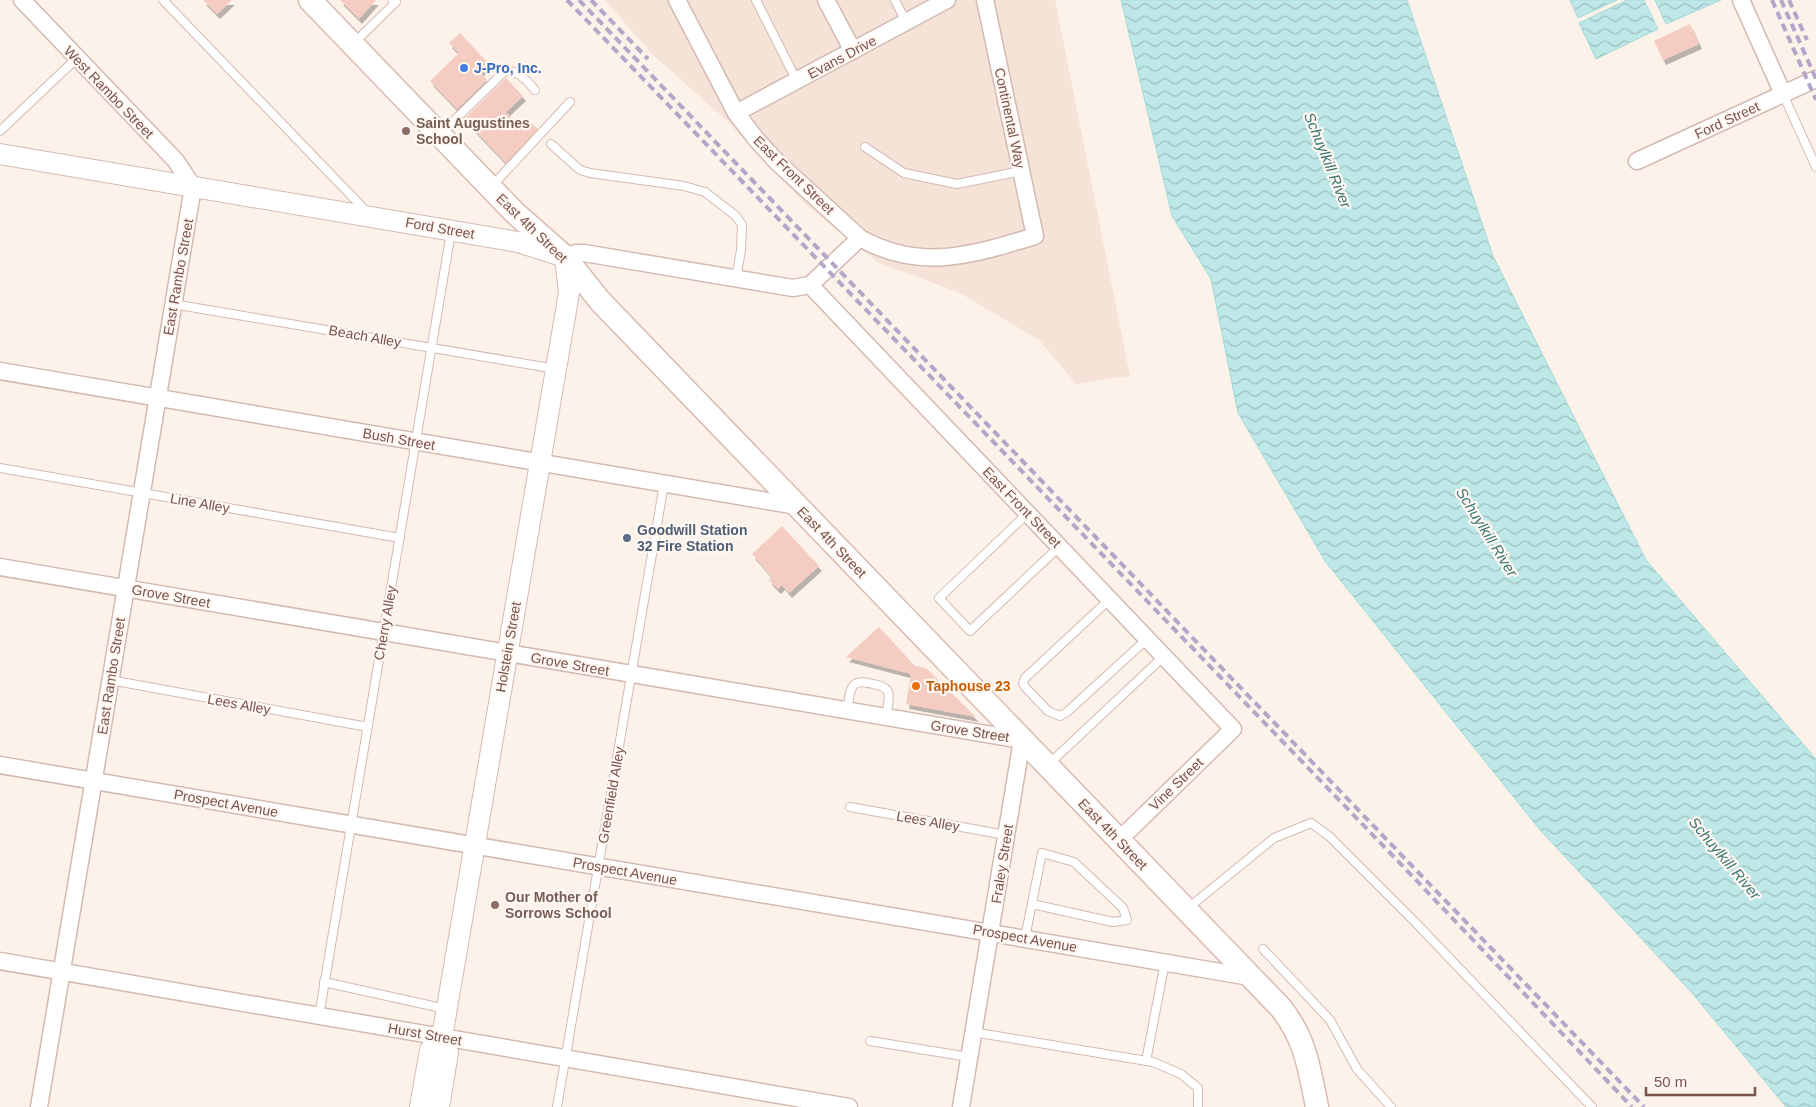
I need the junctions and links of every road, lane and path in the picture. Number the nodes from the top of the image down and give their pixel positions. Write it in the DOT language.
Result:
graph roads {
  1 [pos="22,0"];
  2 [pos="163,0"];
  3 [pos="310,0"];
  4 [pos="393,0"];
  5 [pos="677,0"];
  6 [pos="756,0"];
  7 [pos="826,0"];
  8 [pos="895,0"];
  9 [pos="947,0"];
  10 [pos="985,0"];
  11 [pos="1741,0"];
  12 [pos="906,22"];
  13 [pos="353,44"];
  14 [pos="853,50"];
  15 [pos="77,58"];
  16 [pos="1816,79"];
  17 [pos="798,80"];
  18 [pos="535,90"];
  19 [pos="1783,94"];
  20 [pos="570,102"];
  21 [pos="736,113"];
  22 [pos="0,131"];
  23 [pos="439,134"];
  24 [pos="550,144"];
  25 [pos="865,147"];
  26 [pos="0,154"];
  27 [pos="1637,161"];
  28 [pos="1816,168"];
  29 [pos="1021,171"];
  30 [pos="193,187"];
  31 [pos="491,188"];
  32 [pos="371,217"];
  33 [pos="452,230"];
  34 [pos="1035,236"];
  35 [pos="860,238"];
  36 [pos="565,257"];
  37 [pos="736,279"];
  38 [pos="810,286"];
  39 [pos="174,304"];
  40 [pos="432,348"];
  41 [pos="556,369"];
  42 [pos="0,371"];
  43 [pos="158,398"];
  44 [pos="416,441"];
  45 [pos="540,462"];
  46 [pos="0,468"];
  47 [pos="664,484"];
  48 [pos="142,493"];
  49 [pos="797,506"];
  50 [pos="1028,514"];
  51 [pos="400,538"];
  52 [pos="1060,547"];
  53 [pos="0,567"];
  54 [pos="126,588"];
  55 [pos="1110,599"];
  56 [pos="384,633"];
  57 [pos="1147,638"];
  58 [pos="507,654"];
  59 [pos="1164,656"];
  60 [pos="632,674"];
  61 [pos="110,680"];
  62 [pos="847,710"];
  63 [pos="886,717"];
  64 [pos="368,727"];
  65 [pos="1234,728"];
  66 [pos="1022,740"];
  67 [pos="0,765"];
  68 [pos="1048,766"];
  69 [pos="94,781"];
  70 [pos="850,806"];
  71 [pos="351,824"];
  72 [pos="1006,835"];
  73 [pos="1119,840"];
  74 [pos="474,845"];
  75 [pos="598,866"];
  76 [pos="1032,904"];
  77 [pos="1185,910"];
  78 [pos="990,933"];
  79 [pos="1025,938"];
  80 [pos="1263,948"];
  81 [pos="0,961"];
  82 [pos="1165,962"];
  83 [pos="61,972"];
  84 [pos="1250,977"];
  85 [pos="324,982"];
  86 [pos="446,1009"];
  87 [pos="319,1016"];
  88 [pos="973,1032"];
  89 [pos="442,1037"];
  90 [pos="870,1042"];
  91 [pos="969,1057"];
  92 [pos="565,1058"];
  93 [pos="1146,1061"];
  94 [pos="39,1107"];
  95 [pos="420,1107"];
  96 [pos="439,1107"];
  97 [pos="557,1107"];
  98 [pos="850,1107"];
  99 [pos="961,1107"];
  100 [pos="1198,1107"];
  101 [pos="1318,1107"];
  102 [pos="1390,1107"];
  103 [pos="1592,1107"];
  1 -- 15 [label="street, West Rambo Street"];
  2 -- 32 [label="lane"];
  3 -- 13 [label="main road, East 4th Street"];
  4 -- 13 [label="lane"];
  5 -- 21 [label="street, East Front Street"];
  6 -- 17 [label="lane"];
  7 -- 14 [label="street"];
  8 -- 12 [label="lane"];
  9 -- 12 [label="street, Evans Drive"];
  10 -- 29 [label="street, Continental Way"];
  11 -- 19 [label="street"];
  12 -- 14 [label="street, Evans Drive"];
  13 -- 23 [label="main road, East 4th Street"];
  14 -- 17 [label="street, Evans Drive"];
  15 -- 22 [label="lane"];
  15 -- 30 [label="street, West Rambo Street"];
  16 -- 19 [label="street, Ford Street"];
  17 -- 21 [label="street, Evans Drive"];
  18 -- 23 [label="lane"];
  19 -- 27 [label="street, Ford Street"];
  19 -- 28 [label="lane"];
  20 -- 31 [label="lane"];
  21 -- 35 [label="street, East Front Street"];
  23 -- 31 [label="main road, East 4th Street"];
  24 -- 37 [label="lane"];
  25 -- 29 [label="lane"];
  26 -- 30 [label="street, Ford Street"];
  29 -- 34 [label="street, Continental Way"];
  30 -- 32 [label="street, Ford Street"];
  30 -- 39 [label="street, East Rambo Street"];
  31 -- 36 [label="main road, East 4th Street"];
  32 -- 33 [label="street, Ford Street"];
  33 -- 36 [label="street, Ford Street"];
  33 -- 40 [label="lane, Cherry Alley"];
  34 -- 35 [label="street, East Front Street"];
  35 -- 38 [label="street"];
  36 -- 37 [label="street, Ford Street"];
  36 -- 41 [label="street, Holstein Street"];
  36 -- 49 [label="main road, East 4th Street"];
  37 -- 38 [label="street, Ford Street"];
  38 -- 50 [label="street, East Front Street"];
  39 -- 40 [label="lane, Beach Alley"];
  39 -- 43 [label="street, East Rambo Street"];
  40 -- 41 [label="lane, Beach Alley"];
  40 -- 44 [label="lane, Cherry Alley"];
  41 -- 45 [label="street, Holstein Street"];
  42 -- 43 [label="street, Bush Street"];
  43 -- 44 [label="street, Bush Street"];
  43 -- 48 [label="street, East Rambo Street"];
  44 -- 45 [label="street, Bush Street"];
  44 -- 51 [label="lane, Cherry Alley"];
  45 -- 47 [label="street, Bush Street"];
  45 -- 58 [label="street, Holstein Street"];
  46 -- 48 [label="lane, Line Alley"];
  47 -- 49 [label="street, Bush Street"];
  47 -- 60 [label="lane, Greenfield Alley"];
  48 -- 51 [label="lane, Line Alley"];
  48 -- 54 [label="street, East Rambo Street"];
  49 -- 66 [label="main road, East 4th Street"];
  50 -- 52 [label="street, East Front Street"];
  50 -- 52 [label="lane"];
  51 -- 56 [label="lane, Cherry Alley"];
  52 -- 55 [label="street, East Front Street"];
  53 -- 54 [label="street, Grove Street"];
  54 -- 56 [label="street, Grove Street"];
  54 -- 61 [label="street, East Rambo Street"];
  55 -- 57 [label="street, East Front Street"];
  55 -- 57 [label="lane"];
  56 -- 58 [label="street, Grove Street"];
  56 -- 64 [label="lane, Cherry Alley"];
  57 -- 59 [label="street, East Front Street"];
  58 -- 60 [label="street, Grove Street"];
  58 -- 74 [label="street, Holstein Street"];
  59 -- 65 [label="street, East Front Street"];
  59 -- 68 [label="lane"];
  60 -- 62 [label="street, Grove Street"];
  60 -- 75 [label="lane, Greenfield Alley"];
  61 -- 64 [label="lane, Lees Alley"];
  61 -- 69 [label="street, East Rambo Street"];
  62 -- 63 [label="street, Grove Street"];
  62 -- 63 [label="lane"];
  63 -- 66 [label="street, Grove Street"];
  64 -- 71 [label="lane, Cherry Alley"];
  65 -- 73 [label="street, Vine Street"];
  66 -- 68 [label="main road, East 4th Street"];
  66 -- 72 [label="street, Fraley Street"];
  67 -- 69 [label="street, Prospect Avenue"];
  68 -- 73 [label="main road, East 4th Street"];
  69 -- 71 [label="street, Prospect Avenue"];
  69 -- 83 [label="street, East Rambo Street"];
  70 -- 72 [label="lane, Lees Alley"];
  71 -- 74 [label="street, Prospect Avenue"];
  71 -- 85 [label="lane, Cherry Alley"];
  72 -- 78 [label="street, Fraley Street"];
  73 -- 77 [label="main road, East 4th Street"];
  74 -- 75 [label="street, Prospect Avenue"];
  74 -- 86 [label="street, Holstein Street"];
  75 -- 78 [label="street, Prospect Avenue"];
  75 -- 92 [label="lane, Greenfield Alley"];
  76 -- 76 [label="lane"];
  76 -- 79 [label="lane"];
  77 -- 84 [label="main road, East 4th Street"];
  77 -- 103 [label="lane"];
  78 -- 79 [label="street, Prospect Avenue"];
  78 -- 88 [label="street, Fraley Street"];
  79 -- 82 [label="street, Prospect Avenue"];
  80 -- 102 [label="lane"];
  81 -- 83 [label="street, Hurst Street"];
  82 -- 84 [label="street, Prospect Avenue"];
  82 -- 93 [label="lane"];
  83 -- 87 [label="street, Hurst Street"];
  83 -- 94 [label="street, East Rambo Street"];
  84 -- 101 [label="main road, East 4th Street"];
  85 -- 86 [label="lane"];
  85 -- 87 [label="lane, Cherry Alley"];
  86 -- 89 [label="street, Holstein Street"];
  87 -- 89 [label="street, Hurst Street"];
  88 -- 91 [label="street, Fraley Street"];
  88 -- 93 [label="lane"];
  89 -- 92 [label="street, Hurst Street"];
  89 -- 95 [label="street, Holstein Street"];
  89 -- 96 [label="street, Holstein Street"];
  90 -- 91 [label="lane"];
  91 -- 99 [label="street, Fraley Street"];
  92 -- 97 [label="lane, Greenfield Alley"];
  92 -- 98 [label="street, Hurst Street"];
  93 -- 100 [label="lane"];
}
